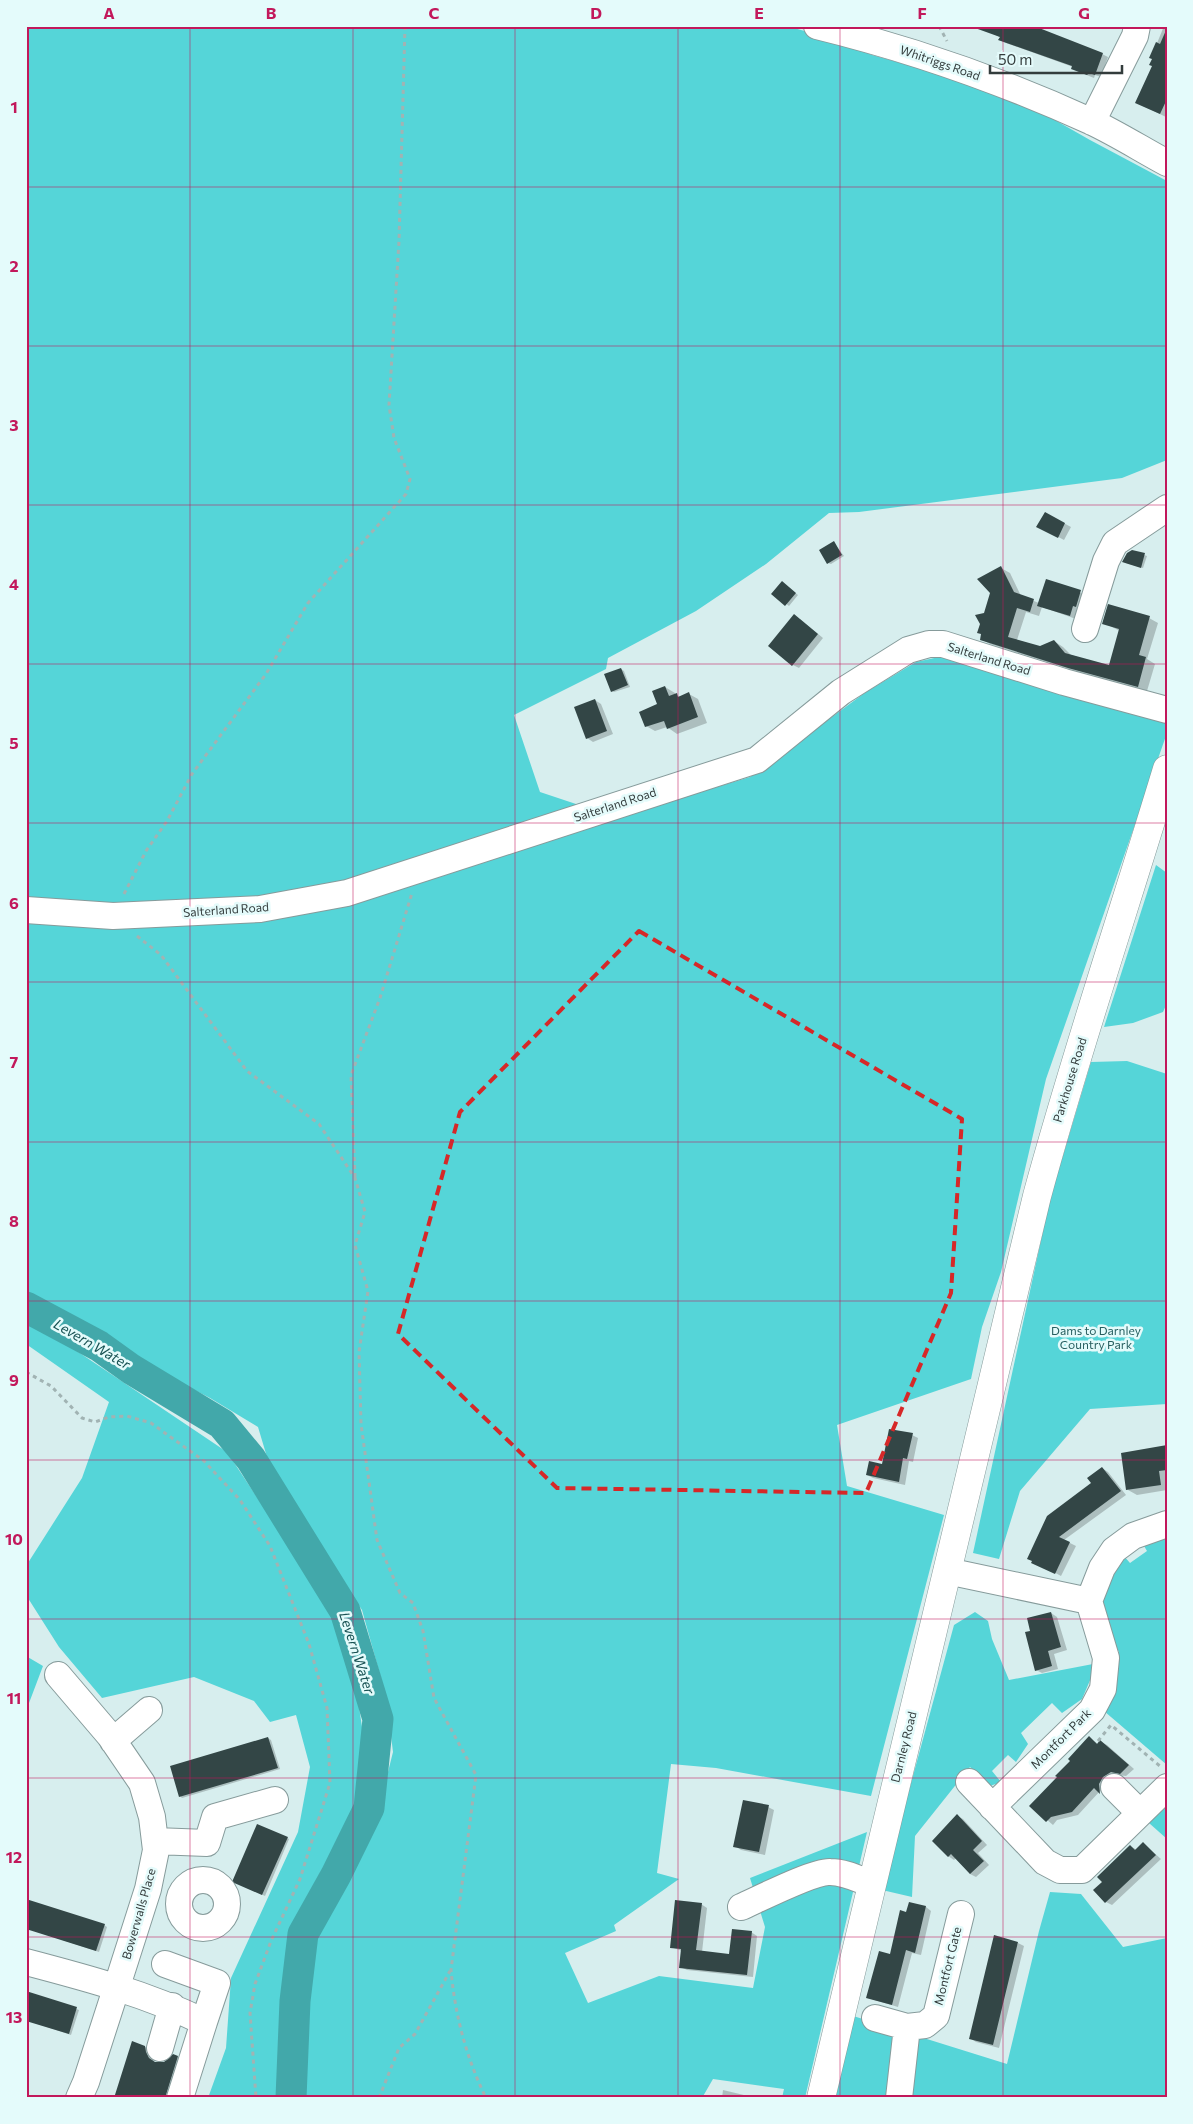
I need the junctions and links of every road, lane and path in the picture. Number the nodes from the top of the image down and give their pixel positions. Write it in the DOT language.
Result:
graph roads {
  1 [pos="405,26"];
  2 [pos="818,26"];
  3 [pos="1137,26"];
  4 [pos="850,30"];
  5 [pos="1092,122"];
  6 [pos="1167,162"];
  7 [pos="1167,508"];
  8 [pos="1085,630"];
  9 [pos="1167,710"];
  10 [pos="1167,769"];
  11 [pos="420,868"];
  12 [pos="26,910"];
  13 [pos="113,916"];
  14 [pos="355,1178"];
  15 [pos="26,1372"];
  16 [pos="989,1396"];
  17 [pos="1167,1524"];
  18 [pos="947,1571"];
  19 [pos="1088,1601"];
  20 [pos="58,1675"];
  21 [pos="149,1710"];
  22 [pos="113,1741"];
  23 [pos="1098,1741"];
  24 [pos="1165,1778"];
  25 [pos="968,1782"];
  26 [pos="1114,1787"];
  27 [pos="275,1800"];
  28 [pos="992,1806"];
  29 [pos="1140,1813"];
  30 [pos="155,1841"];
  31 [pos="198,1843"];
  32 [pos="212,1881"];
  33 [pos="871,1884"];
  34 [pos="741,1907"];
  35 [pos="961,1914"];
  36 [pos="26,1962"];
  37 [pos="165,1964"];
  38 [pos="451,1970"];
  39 [pos="117,1986"];
  40 [pos="163,2003"];
  41 [pos="875,2018"];
  42 [pos="204,2022"];
  43 [pos="906,2027"];
  44 [pos="160,2048"];
  45 [pos="79,2098"];
  46 [pos="180,2098"];
  47 [pos="256,2098"];
  48 [pos="380,2098"];
  49 [pos="486,2098"];
  50 [pos="821,2098"];
  51 [pos="899,2098"];
  1 -- 13 [label="path"];
  2 -- 4 [label="street, Whitriggs Road"];
  3 -- 5 [label="street"];
  4 -- 5 [label="street, Whitriggs Road"];
  5 -- 6 [label="street, Whitriggs Road"];
  7 -- 8 [label="street"];
  9 -- 11 [label="street, Salterland Road"];
  10 -- 16 [label="main road, Parkhouse Road"];
  11 -- 13 [label="street, Salterland Road"];
  11 -- 14 [label="path"];
  12 -- 13 [label="street, Salterland Road"];
  13 -- 14 [label="path"];
  14 -- 38 [label="path"];
  15 -- 47 [label="path"];
  16 -- 18 [label="main road, Darnley Road"];
  17 -- 19 [label="street"];
  18 -- 19 [label="street"];
  18 -- 33 [label="main road, Darnley Road"];
  19 -- 28 [label="street, Montfort Park"];
  20 -- 22 [label="street, Bowerwalls Place"];
  21 -- 22 [label="street"];
  22 -- 30 [label="street, Bowerwalls Place"];
  23 -- 24 [label="path"];
  24 -- 29 [label="street"];
  25 -- 28 [label="street"];
  26 -- 29 [label="street"];
  27 -- 31 [label="street"];
  28 -- 29 [label="street"];
  30 -- 31 [label="street"];
  30 -- 39 [label="street, Bowerwalls Place"];
  31 -- 32 [label="street"];
  33 -- 34 [label="street"];
  33 -- 50 [label="main road, Darnley Road"];
  35 -- 43 [label="street, Montfort Gate"];
  36 -- 39 [label="street"];
  37 -- 42 [label="street"];
  38 -- 48 [label="path"];
  38 -- 49 [label="path"];
  39 -- 40 [label="street"];
  39 -- 45 [label="street, Bowerwalls Place"];
  40 -- 42 [label="street"];
  40 -- 44 [label="street"];
  41 -- 43 [label="street, Montfort Gate"];
  42 -- 46 [label="street"];
  43 -- 51 [label="street"];
}
